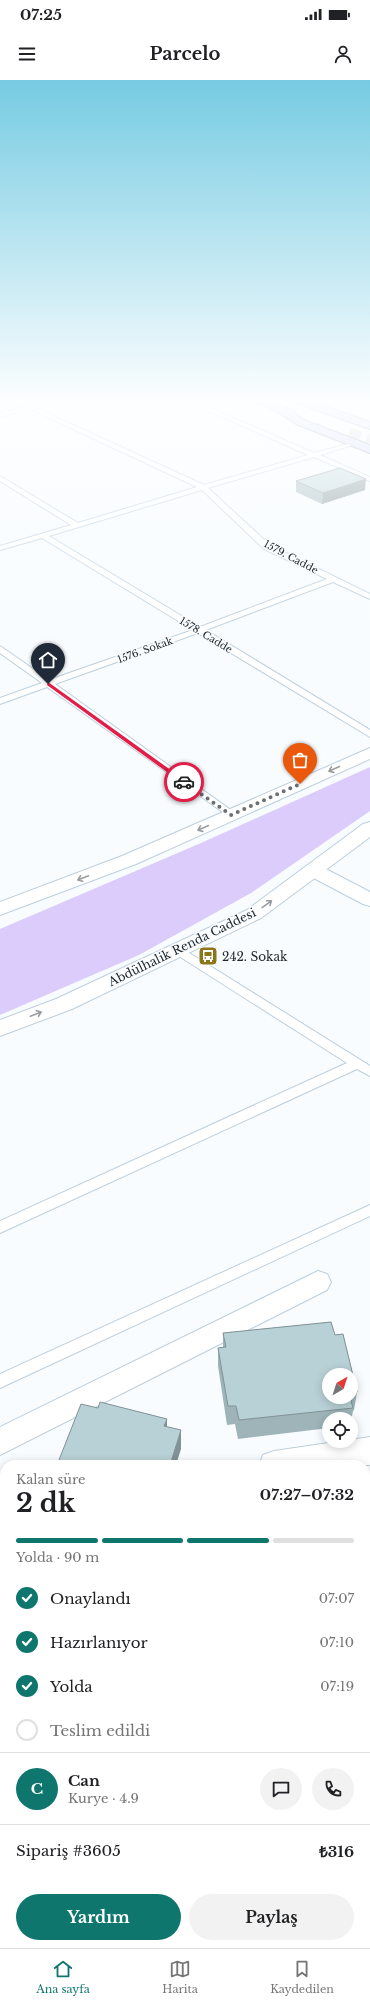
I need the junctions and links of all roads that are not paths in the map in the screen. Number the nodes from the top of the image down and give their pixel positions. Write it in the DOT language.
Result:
graph roads {
  1 [pos="17,488"];
  2 [pos="204,488"];
  3 [pos="77,525"];
  4 [pos="43,536"];
  5 [pos="0,548"];
  6 [pos="334,579"];
  7 [pos="370,597"];
  8 [pos="199,630"];
  9 [pos="0,649"];
  10 [pos="48,684"];
  11 [pos="0,701"];
  12 [pos="370,734"];
  13 [pos="370,754"];
  14 [pos="231,815"];
  15 [pos="370,828"];
  16 [pos="313,870"];
  17 [pos="370,900"];
  18 [pos="0,909"];
  19 [pos="178,950"];
  20 [pos="0,1028"];
  21 [pos="357,1064"];
  22 [pos="370,1072"];
  23 [pos="370,1210"];
  24 [pos="0,1227"];
  25 [pos="318,1282"];
  26 [pos="0,1381"];
  27 [pos="0,1442"];
  28 [pos="370,1451"];
  29 [pos="299,1460"];
  1 -- 3 [label="lane"];
  2 -- 3 [label="lane"];
  2 -- 6 [label="lane, 1579. Cadde"];
  3 -- 4 [label="lane"];
  4 -- 5 [label="lane"];
  4 -- 8 [label="lane, 1578. Cadde"];
  6 -- 7 [label="lane, 1579. Cadde"];
  6 -- 8 [label="lane, 1576. Sokak"];
  8 -- 10 [label="lane, 1576. Sokak"];
  8 -- 12 [label="lane, 1578. Cadde"];
  9 -- 10 [label="lane"];
  10 -- 11 [label="lane, 1576. Sokak"];
  10 -- 14 [label="lane"];
  13 -- 14 [label="main road, one-way"];
  14 -- 18 [label="main road, one-way"];
  15 -- 16 [label="main road, Abdülhalik Renda Caddesi"];
  16 -- 17 [label="main road"];
  19 -- 16 [label="main road, Abdülhalik Renda Caddesi, one-way"];
  20 -- 19 [label="main road, Abdülhalik Renda Caddesi, one-way"];
  19 -- 21 [label="lane"];
  21 -- 22 [label="lane"];
  21 -- 24 [label="lane"];
  23 -- 26 [label="lane"];
  25 -- 27 [label="main road"];
  28 -- 29 [label="main road"];
}
